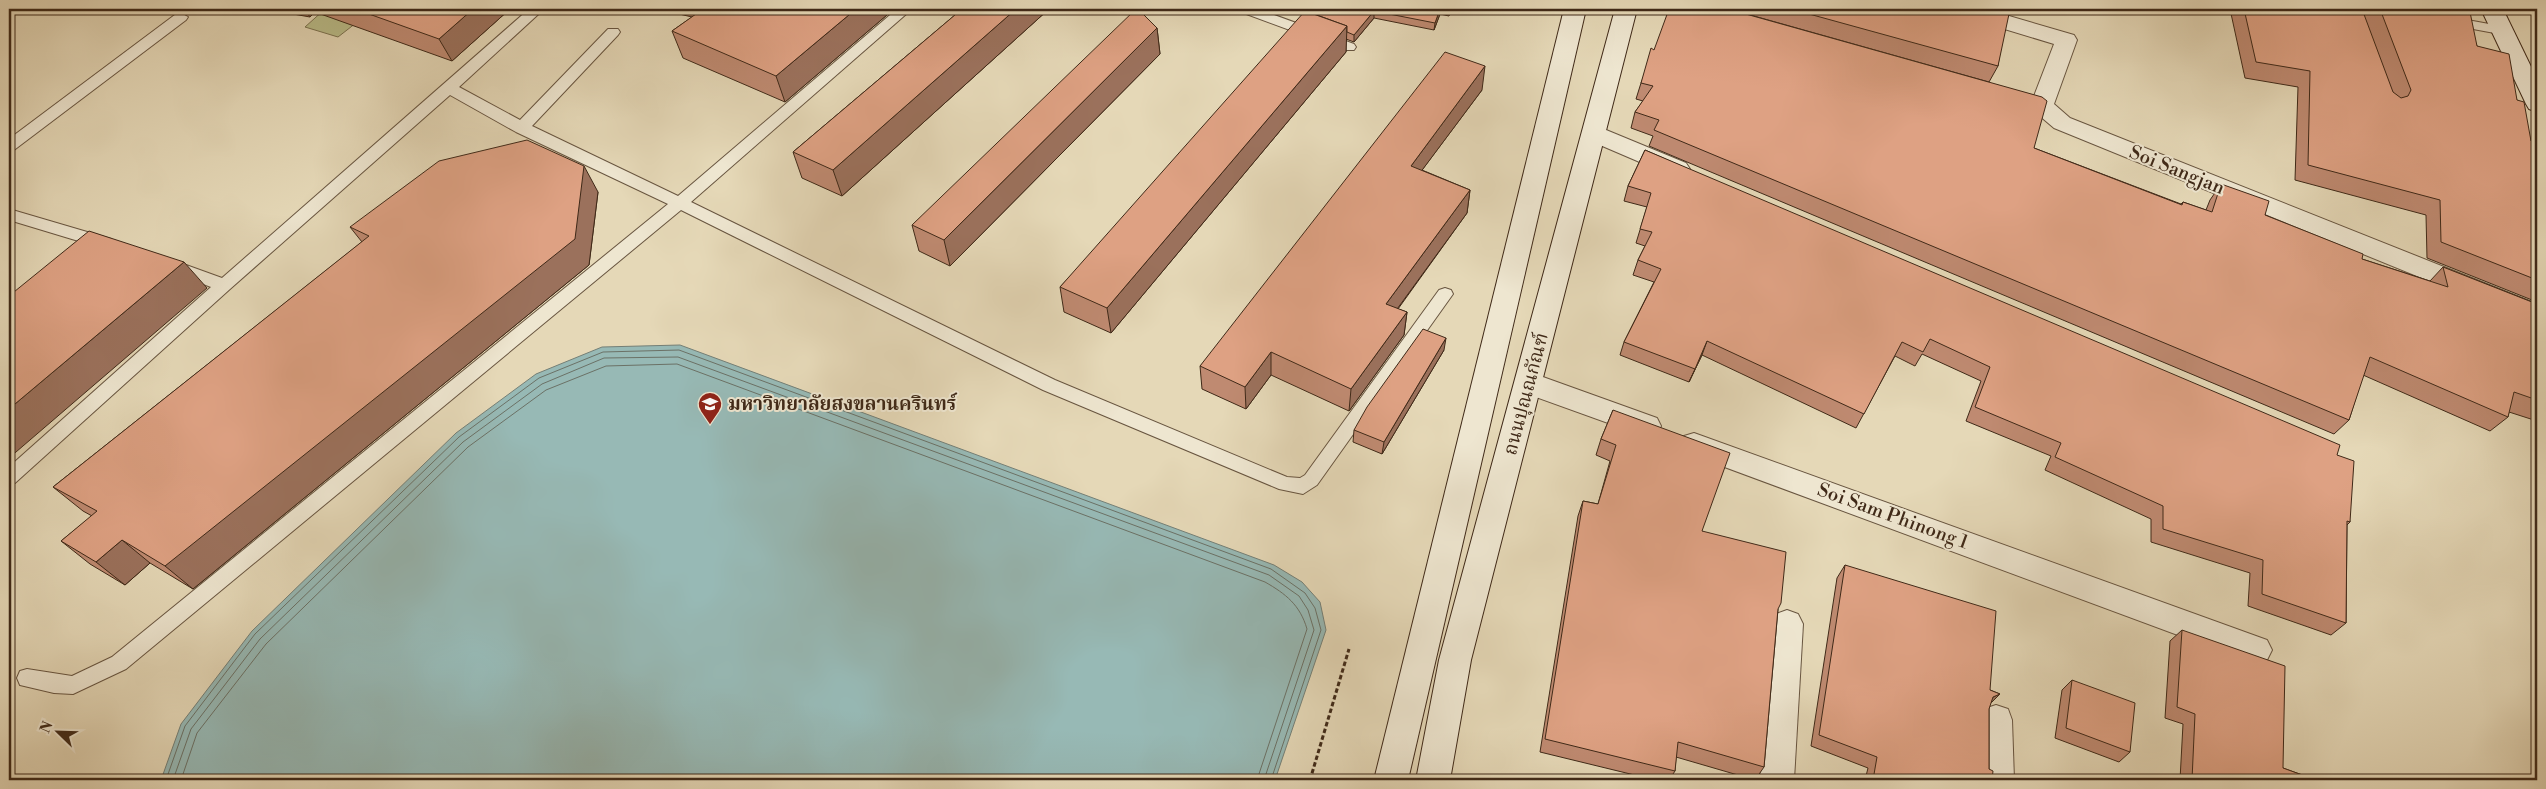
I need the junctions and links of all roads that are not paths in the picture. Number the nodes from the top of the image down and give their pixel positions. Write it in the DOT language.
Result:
graph roads {
  1 [pos="537,9"];
  2 [pos="905,9"];
  3 [pos="1246,9"];
  4 [pos="1575,9"];
  5 [pos="1626,9"];
  6 [pos="1964,9"];
  7 [pos="2492,9"];
  8 [pos="181,17"];
  9 [pos="2436,19"];
  10 [pos="2500,30"];
  11 [pos="613,32"];
  12 [pos="1349,47"];
  13 [pos="2533,83"];
  14 [pos="450,88"];
  15 [pos="1995,92"];
  16 [pos="2537,104"];
  17 [pos="2042,106"];
  18 [pos="522,128"];
  19 [pos="1594,133"];
  20 [pos="9,146"];
  21 [pos="1703,180"];
  22 [pos="680,202"];
  23 [pos="9,214"];
  24 [pos="106,243"];
  25 [pos="124,249"];
  26 [pos="91,255"];
  27 [pos="160,262"];
  28 [pos="224,285"];
  29 [pos="1445,294"];
  30 [pos="2537,315"];
  31 [pos="1529,383"];
  32 [pos="9,478"];
  33 [pos="1787,624"];
  34 [pos="2256,650"];
  35 [pos="27,678"];
  36 [pos="1996,720"];
  37 [pos="1391,780"];
  38 [pos="1433,780"];
  39 [pos="1777,780"];
  40 [pos="1997,780"];
  1 -- 14 [label="lane"];
  2 -- 22 [label="lane"];
  3 -- 12 [label="lane"];
  4 -- 37 [label="street, ถนนปุณณกัณฑ์"];
  5 -- 19 [label="street, ถนนปุณณกัณฑ์"];
  6 -- 17 [label="street"];
  7 -- 10 [label="street"];
  8 -- 20 [label="lane"];
  9 -- 10 [label="lane"];
  10 -- 13 [label="street"];
  11 -- 18 [label="lane"];
  13 -- 16 [label="street"];
  14 -- 18 [label="lane"];
  14 -- 28 [label="lane"];
  15 -- 17 [label="street"];
  17 -- 30 [label="street, Soi Sangjan"];
  18 -- 22 [label="lane"];
  19 -- 21 [label="street"];
  19 -- 31 [label="street, ถนนปุณณกัณฑ์"];
  22 -- 29 [label="lane"];
  22 -- 35 [label="lane"];
  23 -- 24 [label="lane"];
  24 -- 25 [label="lane"];
  24 -- 26 [label="lane"];
  27 -- 28 [label="lane"];
  28 -- 32 [label="lane"];
  31 -- 34 [label="street, Soi Sam Phinong 1"];
  31 -- 38 [label="street, ถนนปุณณกัณฑ์"];
  33 -- 39 [label="street"];
  36 -- 40 [label="street"];
}
